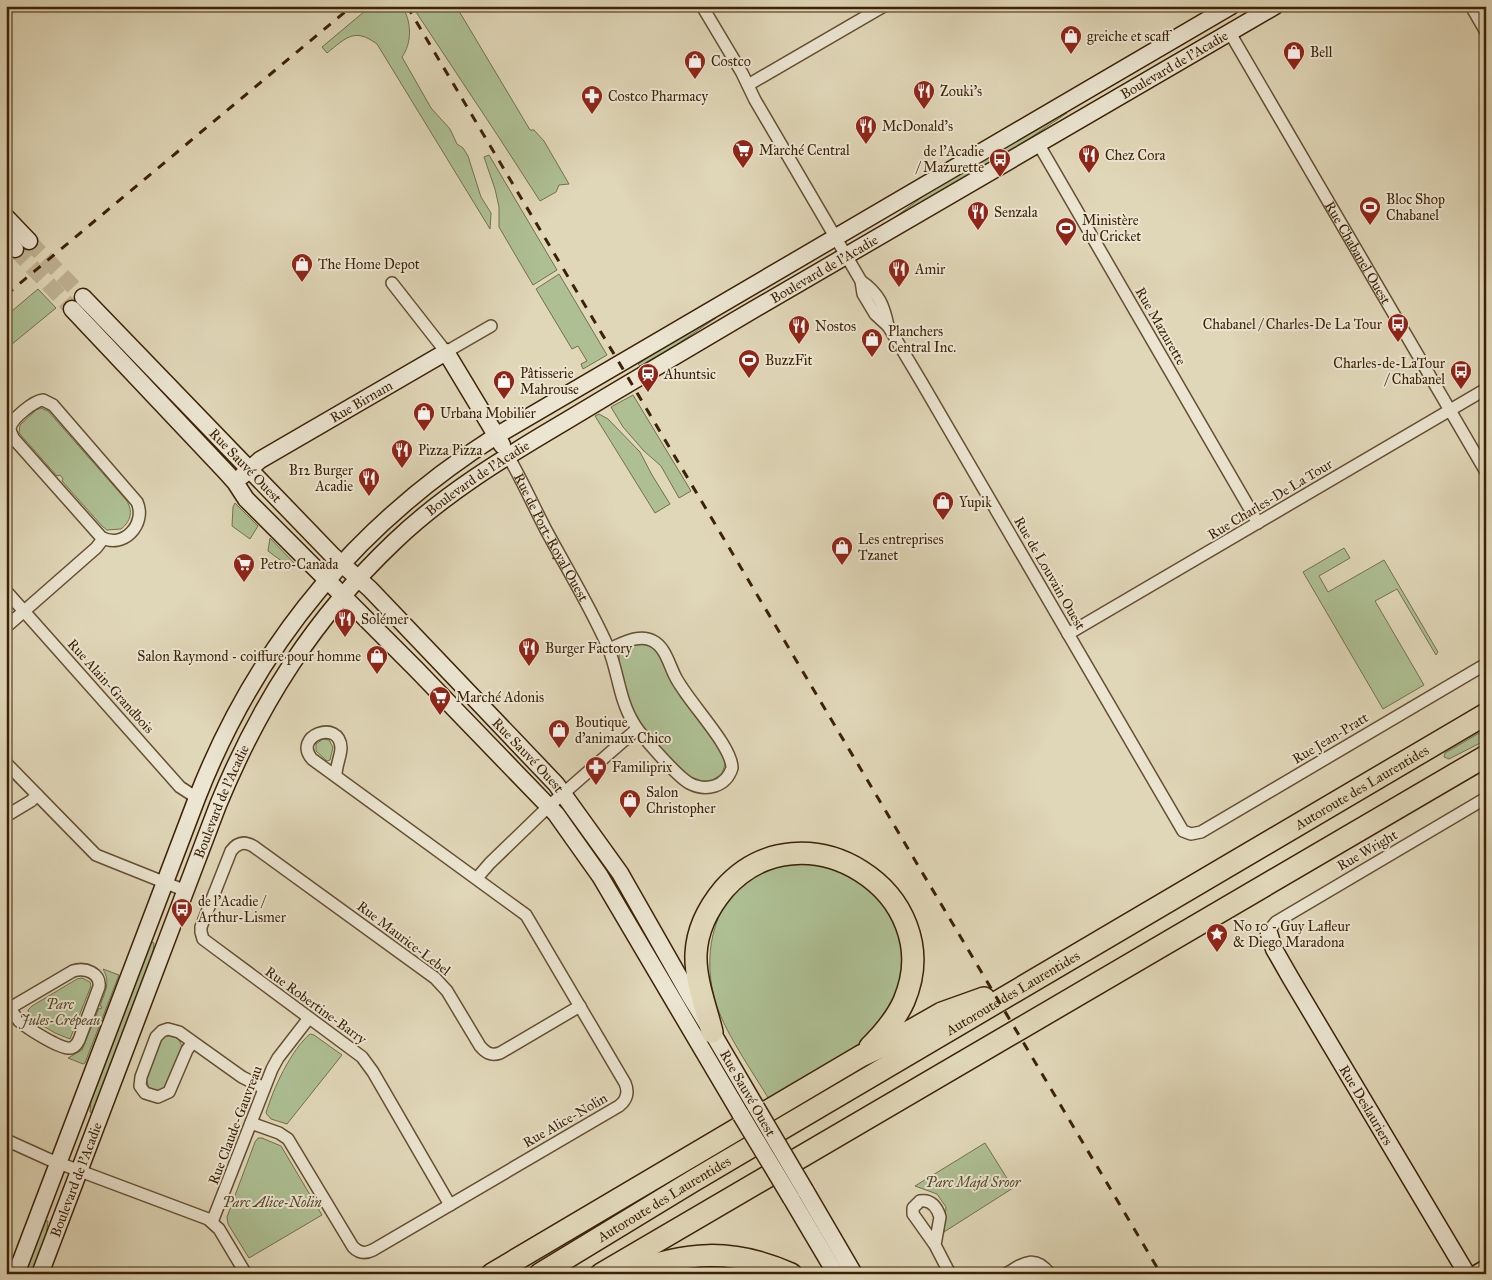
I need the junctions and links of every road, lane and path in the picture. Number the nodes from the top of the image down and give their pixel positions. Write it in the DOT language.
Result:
graph roads {
  1 [pos="702,6"];
  2 [pos="884,6"];
  3 [pos="1275,6"];
  4 [pos="1471,6"];
  5 [pos="1218,9"];
  6 [pos="1486,32"];
  7 [pos="1230,33"];
  8 [pos="748,85"];
  9 [pos="1039,145"];
  10 [pos="6,217"];
  11 [pos="836,237"];
  12 [pos="17,243"];
  13 [pos="846,256"];
  14 [pos="392,283"];
  15 [pos="491,326"];
  16 [pos="446,352"];
  17 [pos="1486,389"];
  18 [pos="1449,410"];
  19 [pos="496,436"];
  20 [pos="508,456"];
  21 [pos="249,469"];
  22 [pos="1486,472"];
  23 [pos="235,482"];
  24 [pos="1258,523"];
  25 [pos="103,539"];
  26 [pos="341,564"];
  27 [pos="358,578"];
  28 [pos="326,581"];
  29 [pos="6,591"];
  30 [pos="342,597"];
  31 [pos="24,611"];
  32 [pos="6,627"];
  33 [pos="1068,634"];
  34 [pos="608,649"];
  35 [pos="1486,664"];
  36 [pos="1486,714"];
  37 [pos="637,729"];
  38 [pos="1486,756"];
  39 [pos="6,763"];
  40 [pos="336,775"];
  41 [pos="562,794"];
  42 [pos="37,795"];
  43 [pos="197,798"];
  44 [pos="1486,798"];
  45 [pos="549,806"];
  46 [pos="6,816"];
  47 [pos="1189,834"];
  48 [pos="242,843"];
  49 [pos="477,878"];
  50 [pos="165,882"];
  51 [pos="186,891"];
  52 [pos="1269,933"];
  53 [pos="1029,982"];
  54 [pos="580,1006"];
  55 [pos="8,1009"];
  56 [pos="309,1018"];
  57 [pos="712,1032"];
  58 [pos="193,1042"];
  59 [pos="861,1056"];
  60 [pos="264,1088"];
  61 [pos="251,1123"];
  62 [pos="6,1140"];
  63 [pos="58,1162"];
  64 [pos="80,1170"];
  65 [pos="450,1205"];
  66 [pos="212,1222"];
  67 [pos="936,1245"];
  68 [pos="1486,1268"];
  69 [pos="16,1274"];
  70 [pos="40,1274"];
  71 [pos="246,1274"];
  72 [pos="492,1274"];
  73 [pos="540,1274"];
  74 [pos="601,1274"];
  75 [pos="625,1274"];
  76 [pos="790,1274"];
  77 [pos="836,1274"];
  78 [pos="854,1274"];
  79 [pos="950,1274"];
  80 [pos="1006,1274"];
  81 [pos="1050,1274"];
  82 [pos="1467,1274"];
  83 [pos="1476,1274"];
  1 -- 8 [label="street, Rue de Louvain Ouest"];
  2 -- 8 [label="street"];
  3 -- 7 [label="main road, Boulevard de l'Acadie"];
  4 -- 6 [label="street"];
  5 -- 7 [label="main road, Rue Chabanel Ouest"];
  5 -- 11 [label="main road, Boulevard de l'Acadie"];
  7 -- 9 [label="main road, Boulevard de l'Acadie"];
  7 -- 18 [label="street, Rue Chabanel Ouest"];
  8 -- 11 [label="street, Rue de Louvain Ouest"];
  9 -- 13 [label="main road, Boulevard de l'Acadie"];
  9 -- 24 [label="street, Rue Mazurette"];
  10 -- 12 [label="main road"];
  11 -- 13 [label="street, Rue de Louvain Ouest"];
  11 -- 19 [label="main road, Boulevard de l'Acadie"];
  13 -- 20 [label="main road, Boulevard de l'Acadie"];
  13 -- 33 [label="street, Rue de Louvain Ouest"];
  14 -- 16 [label="street, Rue de Port-Royal Ouest"];
  15 -- 16 [label="street, Rue Birnam"];
  16 -- 19 [label="main road, Rue de Port-Royal Ouest"];
  16 -- 21 [label="main road, Rue Birnam"];
  17 -- 18 [label="street, Rue Charles-De La Tour"];
  18 -- 22 [label="street, Rue Chabanel Ouest"];
  18 -- 24 [label="street, Rue Charles-De La Tour"];
  19 -- 20 [label="main road, Rue de Port-Royal Ouest"];
  19 -- 26 [label="main road, Boulevard de l'Acadie"];
  20 -- 27 [label="main road, Boulevard de l'Acadie"];
  20 -- 34 [label="street, Rue de Port-Royal Ouest"];
  21 -- 23 [label="main road, Rue Birnam"];
  21 -- 23 [label="main road, Rue Sauvé Ouest"];
  21 -- 26 [label="main road, Rue Sauvé Ouest"];
  23 -- 28 [label="main road, Rue Sauvé Ouest"];
  24 -- 33 [label="street, Rue Charles-De La Tour"];
  25 -- 25 [label="street"];
  25 -- 31 [label="street"];
  26 -- 27 [label="main road, Rue Sauvé Ouest"];
  26 -- 28 [label="main road, Boulevard de l'Acadie"];
  27 -- 30 [label="main road, Boulevard de l'Acadie"];
  27 -- 41 [label="main road, Rue Sauvé Ouest"];
  28 -- 30 [label="main road, Rue Sauvé Ouest"];
  28 -- 43 [label="main road, Boulevard de l'Acadie"];
  29 -- 31 [label="street, Rue Alain-Grandbois"];
  30 -- 45 [label="main road, Rue Sauvé Ouest"];
  30 -- 51 [label="main road, Boulevard de l'Acadie"];
  31 -- 32 [label="street"];
  31 -- 43 [label="street, Rue Alain-Grandbois"];
  33 -- 47 [label="street, Rue de Louvain Ouest"];
  34 -- 37 [label="street, Rue de Port-Royal Ouest"];
  34 -- 37 [label="street, Rue de Port-Royal Ouest"];
  35 -- 47 [label="street, Rue Jean-Pratt"];
  36 -- 53 [label="highway, Autoroute des Laurentides"];
  37 -- 41 [label="street"];
  38 -- 74 [label="highway"];
  39 -- 42 [label="street"];
  40 -- 49 [label="street, Rue Alice-Nolin"];
  41 -- 45 [label="street"];
  41 -- 57 [label="main road, Rue Sauvé Ouest"];
  42 -- 46 [label="street"];
  42 -- 50 [label="street"];
  43 -- 50 [label="main road, Boulevard de l'Acadie"];
  44 -- 52 [label="street, Rue Wright"];
  45 -- 49 [label="street"];
  45 -- 77 [label="main road, Rue Sauvé Ouest, bridge"];
  48 -- 54 [label="street, Rue Maurice-Lebel"];
  48 -- 56 [label="street, Rue Robertine-Barry"];
  49 -- 54 [label="street, Rue Alice-Nolin"];
  50 -- 51 [label="street"];
  50 -- 63 [label="main road, Boulevard de l'Acadie"];
  51 -- 64 [label="main road, Boulevard de l'Acadie"];
  52 -- 82 [label="main road, Rue Deslauriers"];
  53 -- 59 [label="highway"];
  53 -- 73 [label="highway, Autoroute des Laurentides"];
  54 -- 65 [label="street, Rue Alice-Nolin"];
  55 -- 55 [label="street"];
  56 -- 60 [label="street, Rue Claude-Gauvreau"];
  56 -- 65 [label="street, Rue Robertine-Barry"];
  57 -- 59 [label="highway"];
  57 -- 78 [label="main road, Rue Sauvé Ouest, bridge"];
  58 -- 58 [label="street"];
  58 -- 60 [label="street"];
  59 -- 72 [label="highway"];
  60 -- 61 [label="street, Rue Claude-Gauvreau"];
  61 -- 65 [label="street, Rue Alice-Nolin"];
  61 -- 66 [label="street, Rue Claude-Gauvreau"];
  62 -- 63 [label="street"];
  63 -- 64 [label="street"];
  63 -- 69 [label="main road, Boulevard de l'Acadie"];
  64 -- 66 [label="street"];
  64 -- 70 [label="main road, Boulevard de l'Acadie"];
  66 -- 71 [label="street"];
  67 -- 79 [label="street"];
  68 -- 83 [label="main road"];
  75 -- 76 [label="highway"];
  80 -- 81 [label="street"];
}
